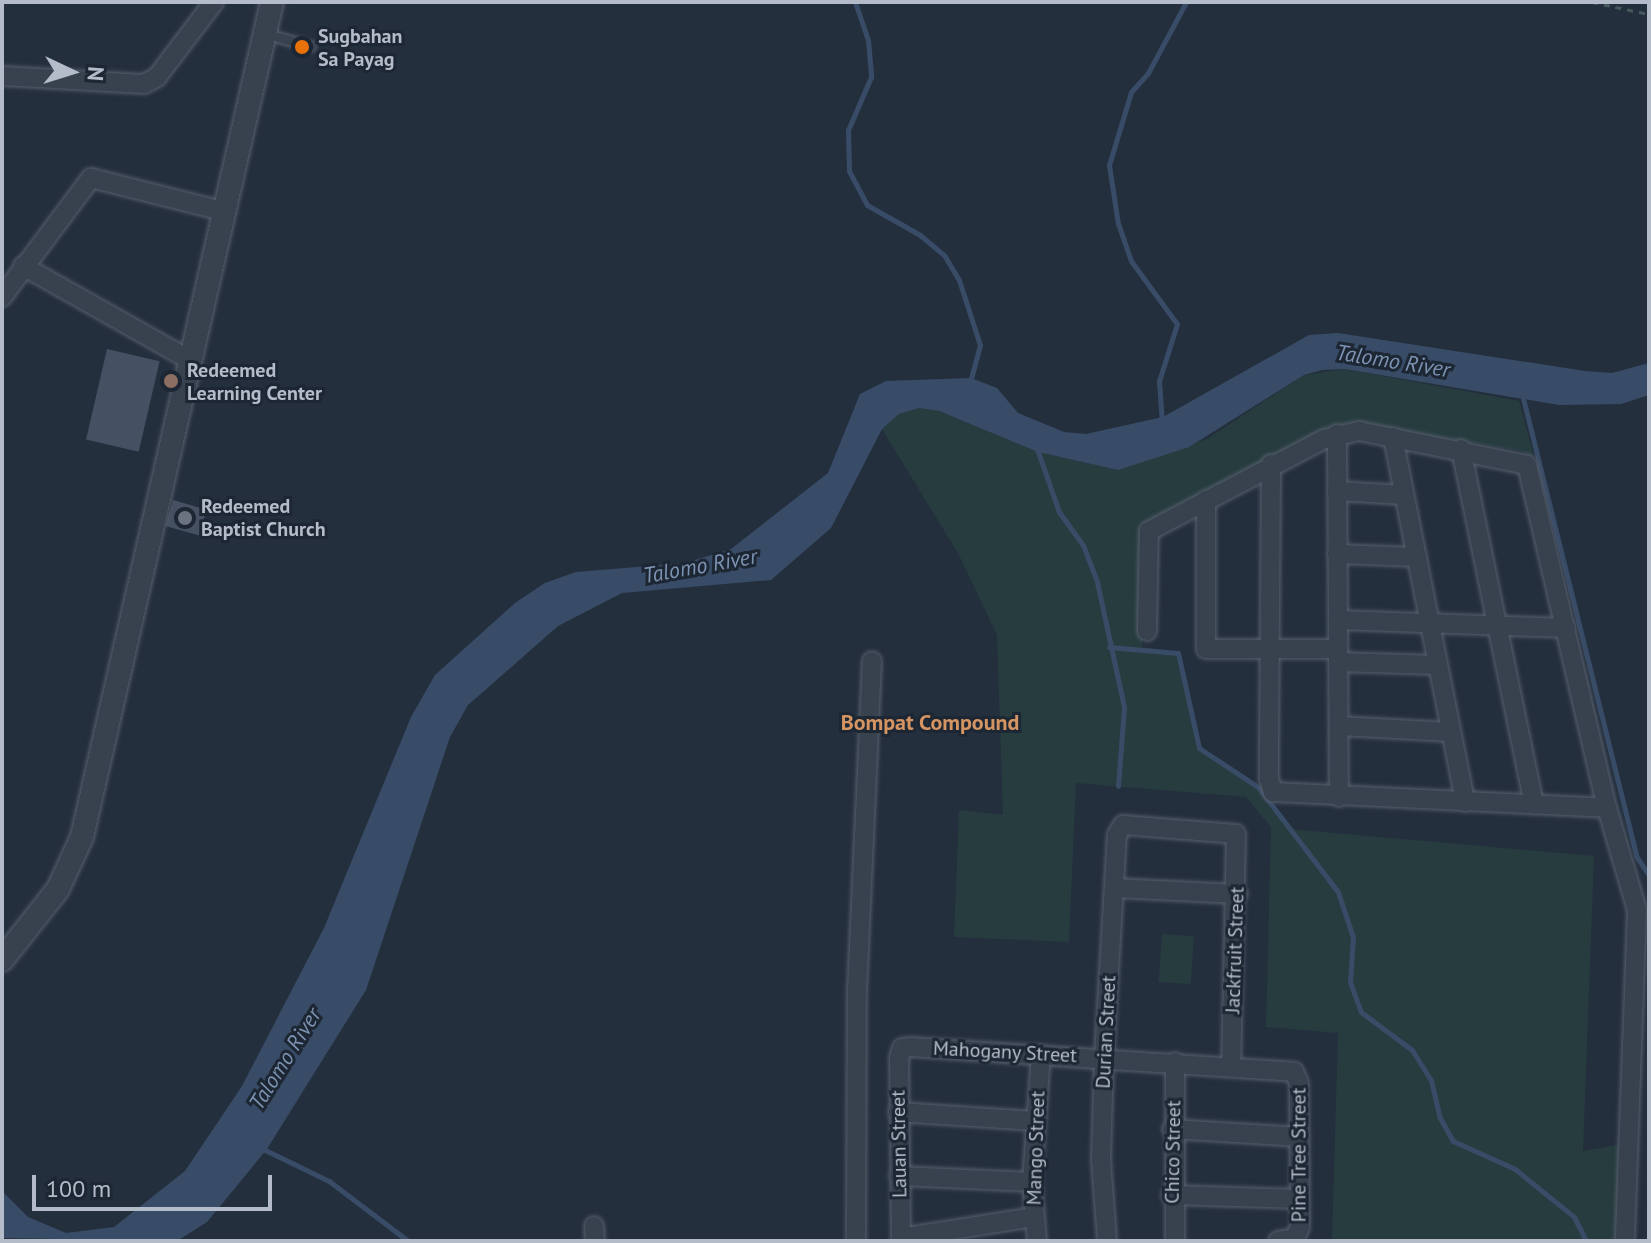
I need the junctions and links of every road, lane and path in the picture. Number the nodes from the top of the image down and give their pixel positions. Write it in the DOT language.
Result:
graph roads {
  1 [pos="214,2"];
  2 [pos="272,2"];
  3 [pos="1592,2"];
  4 [pos="1649,14"];
  5 [pos="264,34"];
  6 [pos="310,46"];
  7 [pos="2,76"];
  8 [pos="222,211"];
  9 [pos="23,266"];
  10 [pos="2,297"];
  11 [pos="188,359"];
  12 [pos="1337,434"];
  13 [pos="1393,437"];
  14 [pos="1461,449"];
  15 [pos="1271,464"];
  16 [pos="1337,491"];
  17 [pos="1404,495"];
  18 [pos="1206,500"];
  19 [pos="1337,554"];
  20 [pos="1417,557"];
  21 [pos="1338,620"];
  22 [pos="1430,623"];
  23 [pos="1497,626"];
  24 [pos="1566,628"];
  25 [pos="1147,631"];
  26 [pos="1270,649"];
  27 [pos="1338,656"];
  28 [pos="872,661"];
  29 [pos="1438,665"];
  30 [pos="1339,726"];
  31 [pos="1451,732"];
  32 [pos="1339,797"];
  33 [pos="1465,802"];
  34 [pos="1534,805"];
  35 [pos="1607,808"];
  36 [pos="1236,834"];
  37 [pos="1114,888"];
  38 [pos="1641,890"];
  39 [pos="1238,894"];
  40 [pos="2,960"];
  41 [pos="902,1048"];
  42 [pos="1041,1054"];
  43 [pos="1104,1058"];
  44 [pos="1175,1062"];
  45 [pos="1231,1066"];
  46 [pos="1297,1075"];
  47 [pos="898,1112"];
  48 [pos="1034,1121"];
  49 [pos="1649,1128"];
  50 [pos="1172,1129"];
  51 [pos="1629,1132"];
  52 [pos="1300,1137"];
  53 [pos="899,1176"];
  54 [pos="1032,1182"];
  55 [pos="1171,1195"];
  56 [pos="1300,1199"];
  57 [pos="1034,1217"];
  58 [pos="901,1240"];
  59 [pos="856,1241"];
  60 [pos="1037,1241"];
  61 [pos="1107,1241"];
  62 [pos="1175,1241"];
  63 [pos="1278,1241"];
  64 [pos="1625,1241"];
  1 -- 7 [label="street"];
  2 -- 5 [label="street"];
  3 -- 4 [label="path"];
  5 -- 6 [label="lane"];
  5 -- 8 [label="street"];
  8 -- 9 [label="street"];
  8 -- 11 [label="street"];
  9 -- 10 [label="street"];
  9 -- 11 [label="street"];
  11 -- 40 [label="street"];
  12 -- 13 [label="street"];
  12 -- 15 [label="street"];
  12 -- 16 [label="street"];
  13 -- 14 [label="street"];
  13 -- 17 [label="street"];
  14 -- 23 [label="street"];
  14 -- 24 [label="street"];
  15 -- 18 [label="street"];
  15 -- 26 [label="street"];
  16 -- 17 [label="street"];
  16 -- 19 [label="street"];
  17 -- 20 [label="street"];
  18 -- 25 [label="street"];
  18 -- 26 [label="street"];
  19 -- 20 [label="street"];
  19 -- 21 [label="street"];
  20 -- 22 [label="street"];
  21 -- 22 [label="street"];
  21 -- 27 [label="street"];
  22 -- 23 [label="street"];
  22 -- 29 [label="street"];
  23 -- 24 [label="street"];
  23 -- 34 [label="street"];
  24 -- 35 [label="street"];
  26 -- 27 [label="street"];
  26 -- 32 [label="street"];
  27 -- 29 [label="street"];
  27 -- 30 [label="street"];
  28 -- 59 [label="street"];
  29 -- 31 [label="street"];
  30 -- 31 [label="street"];
  30 -- 32 [label="street"];
  31 -- 33 [label="street"];
  32 -- 33 [label="street"];
  33 -- 34 [label="street"];
  34 -- 35 [label="street"];
  35 -- 38 [label="street"];
  36 -- 37 [label="street, Durian Street"];
  36 -- 39 [label="street, Jackfruit Street"];
  37 -- 39 [label="street"];
  37 -- 43 [label="street, Durian Street"];
  38 -- 51 [label="street"];
  39 -- 45 [label="street, Jackfruit Street"];
  41 -- 42 [label="street, Mahogany Street"];
  41 -- 47 [label="street, Lauan Street"];
  42 -- 43 [label="street, Mahogany Street"];
  42 -- 48 [label="street, Mango Street"];
  43 -- 44 [label="street, Mahogany Street"];
  43 -- 61 [label="street, Durian Street"];
  44 -- 45 [label="street, Mahogany Street"];
  44 -- 50 [label="street, Chico Street"];
  45 -- 46 [label="street, Mahogany Street"];
  46 -- 52 [label="street, Pine Tree Street"];
  47 -- 48 [label="street"];
  47 -- 53 [label="street, Lauan Street"];
  48 -- 54 [label="street, Mango Street"];
  49 -- 51 [label="street"];
  50 -- 52 [label="street"];
  50 -- 55 [label="street, Chico Street"];
  51 -- 64 [label="street"];
  52 -- 56 [label="street, Pine Tree Street"];
  53 -- 54 [label="street"];
  53 -- 58 [label="street, Lauan Street"];
  54 -- 57 [label="street, Mango Street"];
  55 -- 56 [label="street"];
  55 -- 62 [label="street, Chico Street"];
  56 -- 63 [label="street, Pine Tree Street"];
  57 -- 58 [label="street"];
  57 -- 60 [label="street, Mango Street"];
}
